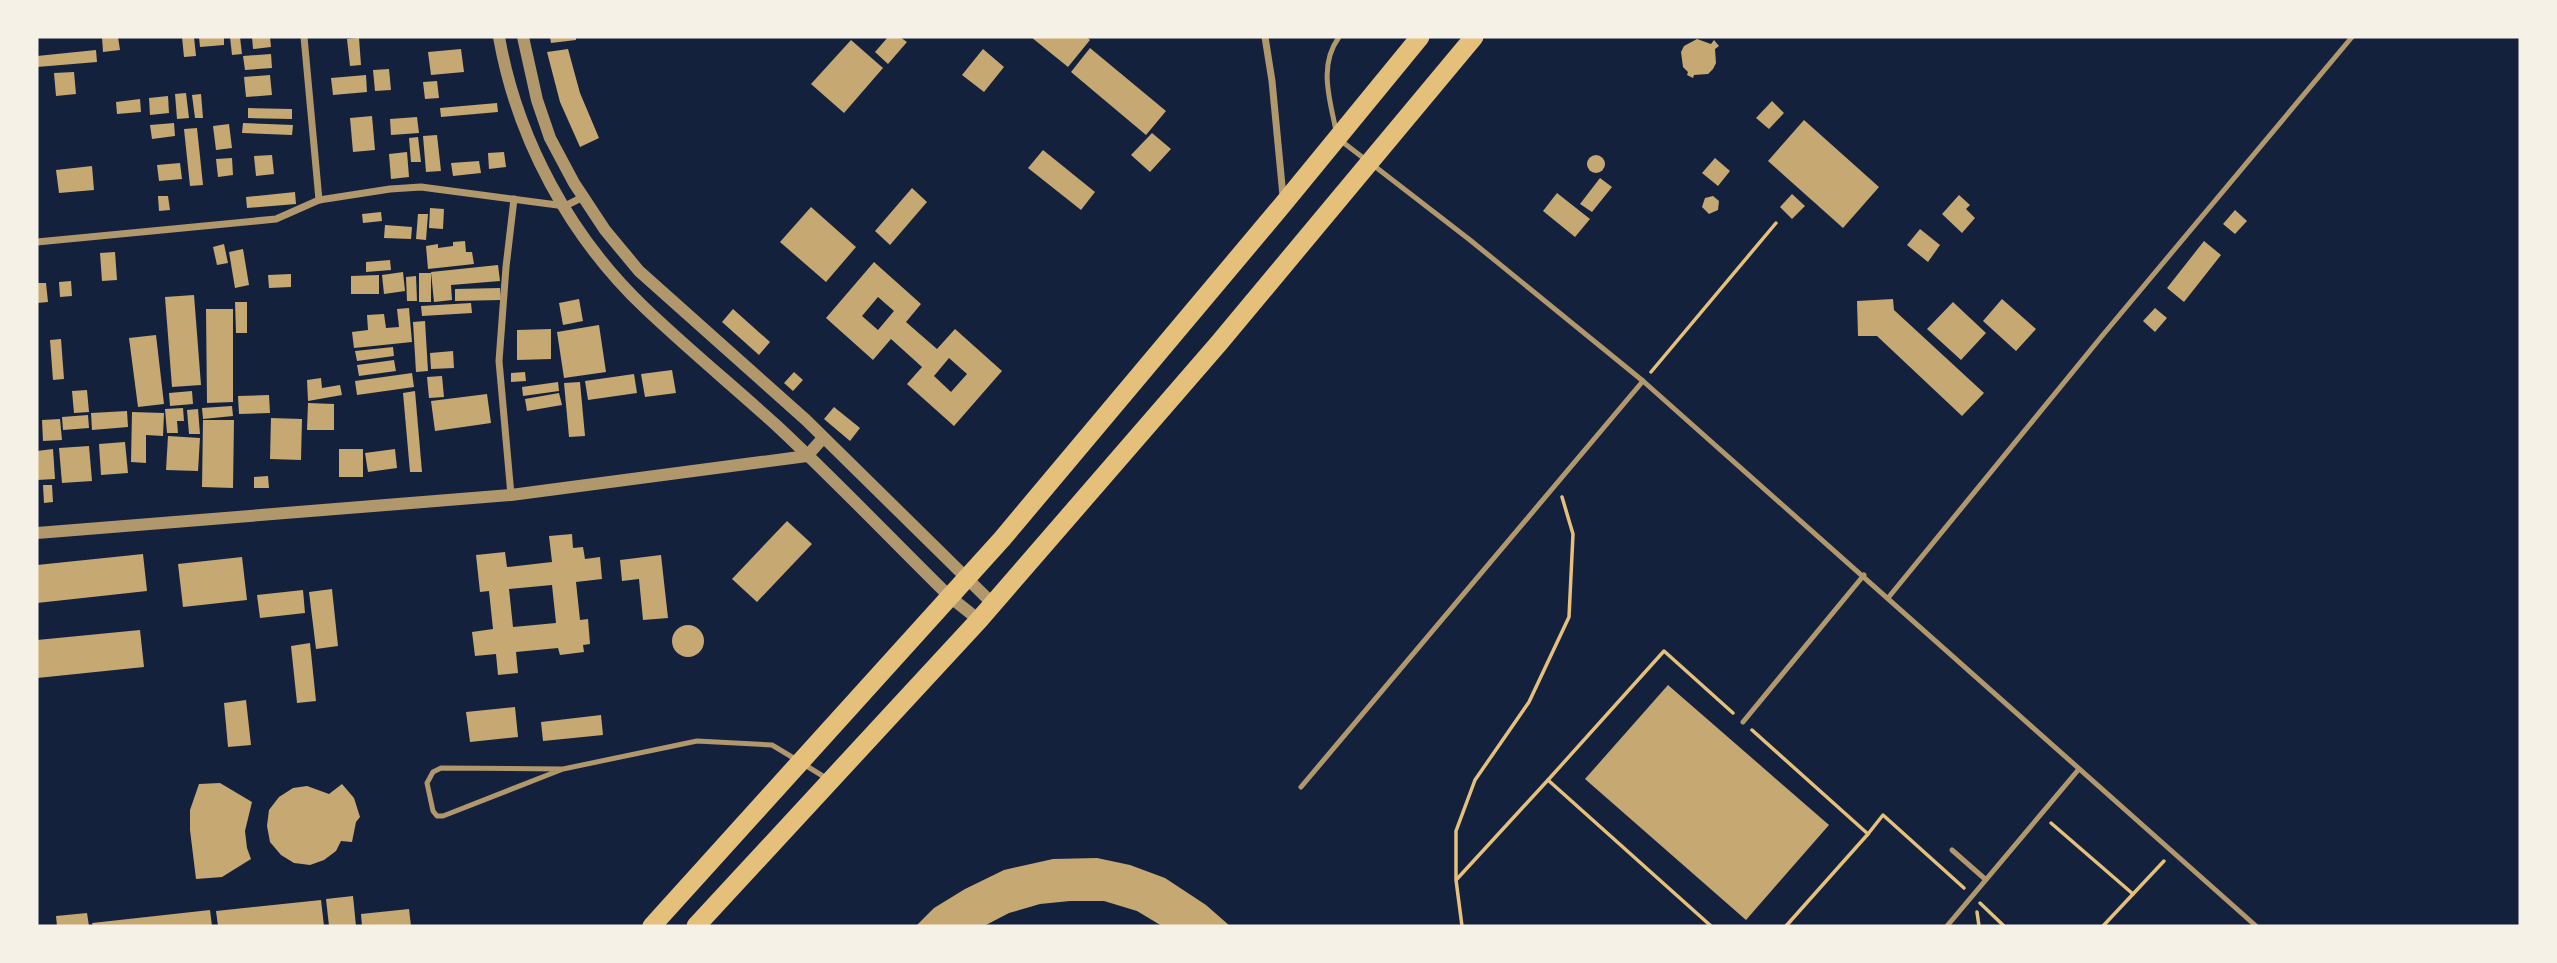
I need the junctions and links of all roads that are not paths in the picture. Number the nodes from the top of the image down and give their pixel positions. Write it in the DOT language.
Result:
graph roads {
  1 [pos="304,37"];
  2 [pos="499,37"];
  3 [pos="523,37"];
  4 [pos="1265,37"];
  5 [pos="1339,37"];
  6 [pos="1420,37"];
  7 [pos="1474,37"];
  8 [pos="2352,37"];
  9 [pos="1338,138"];
  10 [pos="1370,163"];
  11 [pos="583,197"];
  12 [pos="514,199"];
  13 [pos="319,200"];
  14 [pos="1284,203"];
  15 [pos="565,206"];
  16 [pos="37,242"];
  17 [pos="1643,381"];
  18 [pos="823,438"];
  19 [pos="807,456"];
  20 [pos="511,495"];
  21 [pos="37,533"];
  22 [pos="1864,575"];
  23 [pos="967,578"];
  24 [pos="950,597"];
  25 [pos="1888,598"];
  26 [pos="993,604"];
  27 [pos="979,620"];
  28 [pos="1743,722"];
  29 [pos="800,762"];
  30 [pos="563,769"];
  31 [pos="2079,769"];
  32 [pos="831,781"];
  33 [pos="1301,787"];
  34 [pos="1952,850"];
  35 [pos="1985,879"];
  36 [pos="652,926"];
  37 [pos="696,926"];
  38 [pos="1947,926"];
  39 [pos="2256,926"];
  1 -- 13 [label="street"];
  2 -- 15 [label="street"];
  3 -- 11 [label="street"];
  4 -- 14 [label="street"];
  5 -- 9 [label="lane"];
  6 -- 9 [label="highway"];
  7 -- 10 [label="highway"];
  8 -- 25 [label="lane"];
  9 -- 10 [label="lane"];
  9 -- 14 [label="highway"];
  10 -- 17 [label="lane"];
  10 -- 26 [label="highway"];
  11 -- 15 [label="street"];
  11 -- 18 [label="street"];
  12 -- 13 [label="street"];
  12 -- 15 [label="street"];
  12 -- 20 [label="street"];
  13 -- 16 [label="street"];
  14 -- 23 [label="highway"];
  15 -- 19 [label="street"];
  17 -- 22 [label="lane"];
  17 -- 33 [label="lane"];
  18 -- 19 [label="street"];
  18 -- 23 [label="street"];
  19 -- 20 [label="street"];
  19 -- 24 [label="street"];
  20 -- 21 [label="street"];
  22 -- 25 [label="lane"];
  22 -- 28 [label="lane"];
  23 -- 24 [label="highway"];
  23 -- 26 [label="street"];
  24 -- 27 [label="street"];
  24 -- 29 [label="highway"];
  25 -- 31 [label="lane"];
  26 -- 27 [label="highway"];
  27 -- 32 [label="highway"];
  29 -- 30 [label="lane"];
  29 -- 32 [label="lane"];
  29 -- 36 [label="highway"];
  30 -- 30 [label="lane"];
  31 -- 35 [label="lane"];
  31 -- 39 [label="lane"];
  32 -- 37 [label="highway"];
  34 -- 35 [label="lane"];
  35 -- 38 [label="lane"];
}
